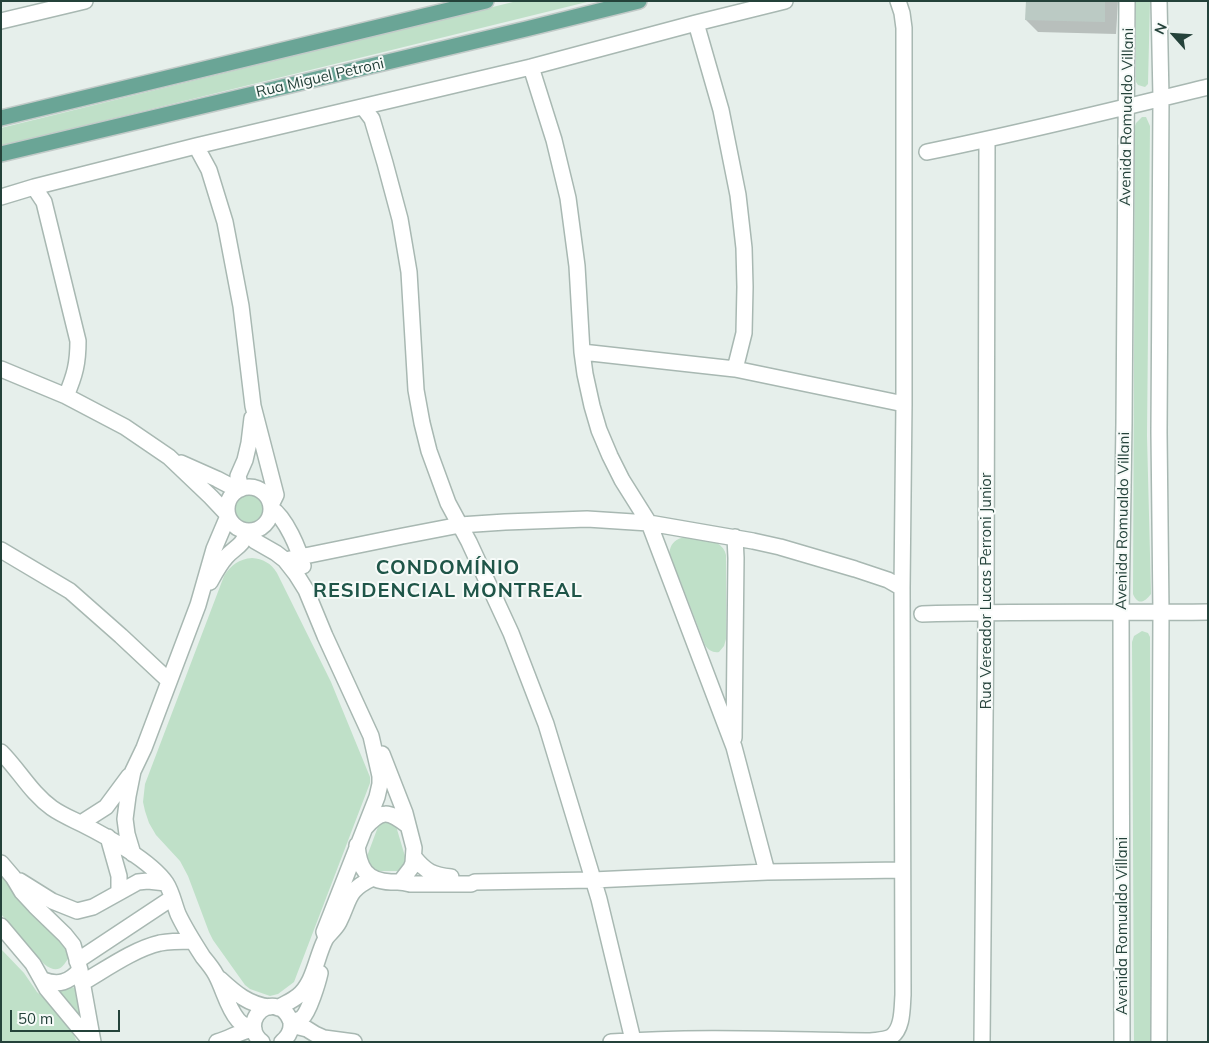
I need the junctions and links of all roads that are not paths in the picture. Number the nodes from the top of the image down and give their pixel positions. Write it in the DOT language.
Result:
graph roads {
  1 [pos="85,1"];
  2 [pos="486,1"];
  3 [pos="639,1"];
  4 [pos="785,1"];
  5 [pos="898,1"];
  6 [pos="1127,1"];
  7 [pos="1159,1"];
  8 [pos="56,4"];
  9 [pos="1,21"];
  10 [pos="696,23"];
  11 [pos="531,68"];
  12 [pos="1208,87"];
  13 [pos="1161,98"];
  14 [pos="364,107"];
  15 [pos="1127,107"];
  16 [pos="1,118"];
  17 [pos="987,140"];
  18 [pos="196,146"];
  19 [pos="927,152"];
  20 [pos="1,154"];
  21 [pos="34,187"];
  22 [pos="1,197"];
  23 [pos="582,352"];
  24 [pos="1,370"];
  25 [pos="735,370"];
  26 [pos="66,396"];
  27 [pos="904,404"];
  28 [pos="253,406"];
  29 [pos="169,458"];
  30 [pos="239,489"];
  31 [pos="271,507"];
  32 [pos="227,515"];
  33 [pos="649,523"];
  34 [pos="460,525"];
  35 [pos="247,532"];
  36 [pos="735,537"];
  37 [pos="1,550"];
  38 [pos="301,557"];
  39 [pos="285,560"];
  40 [pos="902,588"];
  41 [pos="306,590"];
  42 [pos="198,606"];
  43 [pos="986,612"];
  44 [pos="1208,612"];
  45 [pos="1122,613"];
  46 [pos="1161,613"];
  47 [pos="922,614"];
  48 [pos="168,680"];
  49 [pos="370,736"];
  50 [pos="734,746"];
  51 [pos="1,752"];
  52 [pos="134,771"];
  53 [pos="81,823"];
  54 [pos="408,825"];
  55 [pos="364,828"];
  56 [pos="108,837"];
  57 [pos="357,845"];
  58 [pos="133,854"];
  59 [pos="414,858"];
  60 [pos="1,863"];
  61 [pos="902,870"];
  62 [pos="767,872"];
  63 [pos="13,877"];
  64 [pos="373,878"];
  65 [pos="593,880"];
  66 [pos="401,881"];
  67 [pos="475,882"];
  68 [pos="166,883"];
  69 [pos="119,892"];
  70 [pos="172,898"];
  71 [pos="1,926"];
  72 [pos="326,938"];
  73 [pos="192,941"];
  74 [pos="317,960"];
  75 [pos="80,971"];
  76 [pos="216,975"];
  77 [pos="43,980"];
  78 [pos="274,1007"];
  79 [pos="232,1010"];
  80 [pos="291,1024"];
  81 [pos="258,1036"];
  82 [pos="633,1040"];
  83 [pos="92,1042"];
  84 [pos="211,1042"];
  85 [pos="217,1042"];
  86 [pos="282,1042"];
  87 [pos="354,1042"];
  88 [pos="611,1042"];
  89 [pos="982,1042"];
  90 [pos="1122,1042"];
  91 [pos="1159,1042"];
  1 -- 8 [label="street"];
  2 -- 16 [label="main road"];
  3 -- 20 [label="main road, Rua Miguel Petroni"];
  4 -- 10 [label="street"];
  5 -- 27 [label="street"];
  6 -- 15 [label="street, Avenida Romualdo Villani"];
  7 -- 13 [label="street, Avenida Romualdo Villani"];
  8 -- 9 [label="street"];
  10 -- 11 [label="street"];
  10 -- 25 [label="street"];
  11 -- 14 [label="street"];
  11 -- 23 [label="street"];
  12 -- 13 [label="street"];
  13 -- 15 [label="street"];
  13 -- 46 [label="street, Avenida Romualdo Villani"];
  14 -- 18 [label="street"];
  14 -- 34 [label="street"];
  15 -- 17 [label="street"];
  15 -- 45 [label="street, Avenida Romualdo Villani"];
  17 -- 19 [label="street"];
  17 -- 43 [label="street, Rua Vereador Lucas Perroni Junior"];
  18 -- 21 [label="street"];
  18 -- 28 [label="street"];
  21 -- 22 [label="street"];
  21 -- 26 [label="street"];
  23 -- 25 [label="street"];
  23 -- 33 [label="street"];
  24 -- 26 [label="street"];
  25 -- 27 [label="street"];
  26 -- 29 [label="street"];
  27 -- 40 [label="street"];
  28 -- 30 [label="street"];
  28 -- 31 [label="street"];
  29 -- 30 [label="street"];
  29 -- 32 [label="street"];
  30 -- 31 [label="street"];
  30 -- 32 [label="street"];
  31 -- 35 [label="street"];
  31 -- 38 [label="street"];
  32 -- 35 [label="street"];
  32 -- 42 [label="street"];
  33 -- 34 [label="street"];
  33 -- 36 [label="street"];
  33 -- 50 [label="street"];
  34 -- 38 [label="street"];
  34 -- 65 [label="street"];
  35 -- 39 [label="street"];
  35 -- 42 [label="street"];
  36 -- 40 [label="street"];
  36 -- 50 [label="street"];
  37 -- 48 [label="street"];
  38 -- 39 [label="street"];
  38 -- 41 [label="street"];
  39 -- 41 [label="street"];
  40 -- 61 [label="street"];
  41 -- 49 [label="street"];
  42 -- 48 [label="street"];
  43 -- 45 [label="street"];
  43 -- 47 [label="street"];
  43 -- 89 [label="street, Rua Vereador Lucas Perroni Junior"];
  44 -- 46 [label="street"];
  45 -- 46 [label="street"];
  45 -- 90 [label="street, Avenida Romualdo Villani"];
  46 -- 91 [label="street, Avenida Romualdo Villani"];
  48 -- 52 [label="street"];
  49 -- 54 [label="street"];
  49 -- 55 [label="street"];
  50 -- 62 [label="street"];
  51 -- 53 [label="street"];
  52 -- 53 [label="street"];
  52 -- 58 [label="street"];
  53 -- 56 [label="street"];
  54 -- 55 [label="street"];
  54 -- 59 [label="street"];
  55 -- 57 [label="street"];
  56 -- 58 [label="street"];
  56 -- 69 [label="street"];
  57 -- 64 [label="street"];
  57 -- 72 [label="street"];
  58 -- 68 [label="street"];
  59 -- 66 [label="street"];
  59 -- 67 [label="street"];
  60 -- 63 [label="street"];
  61 -- 62 [label="street"];
  61 -- 82 [label="street"];
  62 -- 65 [label="street"];
  63 -- 69 [label="street"];
  63 -- 75 [label="street"];
  64 -- 66 [label="street"];
  64 -- 72 [label="street"];
  65 -- 67 [label="street"];
  65 -- 82 [label="street"];
  66 -- 67 [label="street"];
  68 -- 69 [label="street"];
  68 -- 70 [label="street"];
  70 -- 73 [label="street"];
  70 -- 75 [label="street"];
  71 -- 77 [label="street"];
  72 -- 74 [label="street"];
  73 -- 75 [label="street"];
  73 -- 76 [label="street"];
  74 -- 78 [label="street"];
  74 -- 80 [label="street"];
  75 -- 77 [label="street"];
  75 -- 83 [label="street"];
  76 -- 78 [label="street"];
  76 -- 79 [label="street"];
  77 -- 83 [label="street"];
  78 -- 80 [label="street"];
  78 -- 81 [label="street"];
  79 -- 81 [label="street"];
  79 -- 84 [label="street"];
  80 -- 86 [label="street"];
  80 -- 87 [label="street"];
  81 -- 85 [label="street"];
  82 -- 88 [label="street"];
}
